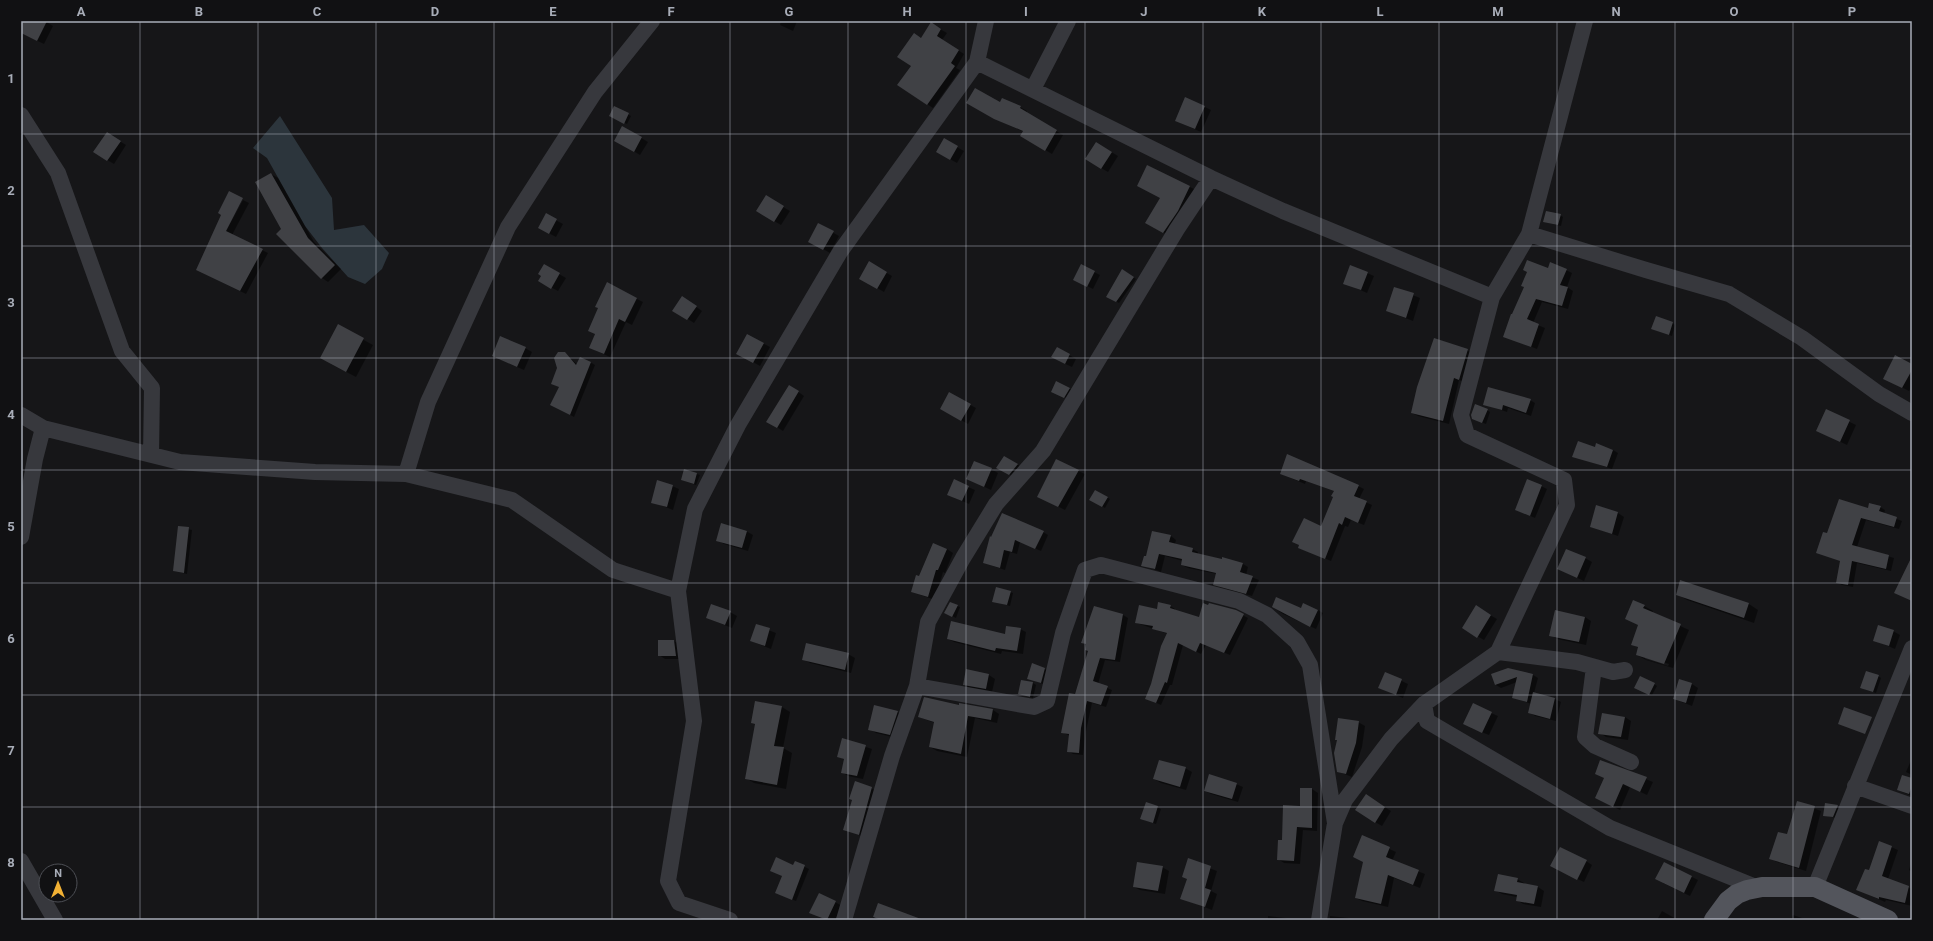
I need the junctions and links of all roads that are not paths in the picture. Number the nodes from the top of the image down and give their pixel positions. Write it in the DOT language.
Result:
graph roads {
  1 [pos="652,21"];
  2 [pos="986,21"];
  3 [pos="1068,21"];
  4 [pos="1585,21"];
  5 [pos="977,62"];
  6 [pos="1033,89"];
  7 [pos="21,115"];
  8 [pos="1211,178"];
  9 [pos="1529,234"];
  10 [pos="1492,297"];
  11 [pos="1912,413"];
  12 [pos="21,416"];
  13 [pos="43,428"];
  14 [pos="151,455"];
  15 [pos="406,474"];
  16 [pos="21,537"];
  17 [pos="678,591"];
  18 [pos="1912,648"];
  19 [pos="1498,652"];
  20 [pos="1594,667"];
  21 [pos="1625,670"];
  22 [pos="917,686"];
  23 [pos="1424,704"];
  24 [pos="1631,762"];
  25 [pos="1855,786"];
  26 [pos="1912,806"];
  27 [pos="1335,823"];
  28 [pos="21,862"];
  29 [pos="1758,888"];
  30 [pos="1815,888"];
  31 [pos="55,920"];
  32 [pos="730,920"];
  33 [pos="844,920"];
  34 [pos="1319,920"];
  35 [pos="1714,920"];
  36 [pos="1888,920"];
  1 -- 15 [label="street"];
  2 -- 5 [label="street"];
  3 -- 6 [label="street"];
  4 -- 9 [label="street"];
  5 -- 6 [label="street"];
  5 -- 17 [label="street"];
  6 -- 8 [label="street"];
  7 -- 14 [label="street"];
  8 -- 10 [label="street"];
  8 -- 22 [label="street"];
  9 -- 10 [label="street"];
  9 -- 11 [label="street"];
  10 -- 19 [label="street"];
  12 -- 13 [label="street"];
  13 -- 14 [label="street"];
  13 -- 16 [label="street"];
  14 -- 15 [label="street"];
  15 -- 17 [label="street"];
  17 -- 32 [label="street"];
  18 -- 25 [label="street"];
  19 -- 20 [label="street"];
  19 -- 23 [label="street"];
  20 -- 21 [label="street"];
  20 -- 24 [label="street"];
  22 -- 27 [label="street"];
  22 -- 33 [label="street"];
  23 -- 27 [label="street"];
  23 -- 29 [label="street"];
  25 -- 26 [label="street"];
  25 -- 30 [label="street"];
  27 -- 34 [label="street"];
  28 -- 31 [label="street"];
  29 -- 30 [label="main road"];
  29 -- 35 [label="main road"];
  30 -- 36 [label="main road"];
}
